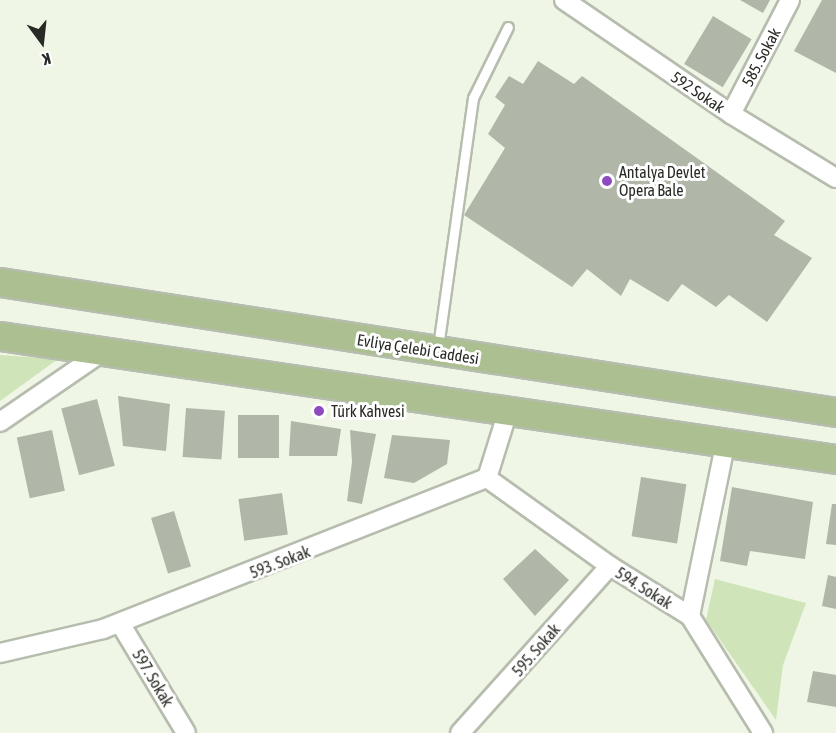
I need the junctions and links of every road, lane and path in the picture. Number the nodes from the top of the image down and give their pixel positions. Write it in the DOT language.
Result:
graph roads {
  1 [pos="790,0"];
  2 [pos="574,3"];
  3 [pos="508,27"];
  4 [pos="731,114"];
  5 [pos="836,178"];
  6 [pos="0,282"];
  7 [pos="0,336"];
  8 [pos="105,350"];
  9 [pos="438,352"];
  10 [pos="508,411"];
  11 [pos="836,412"];
  12 [pos="0,422"];
  13 [pos="726,440"];
  14 [pos="836,459"];
  15 [pos="487,478"];
  16 [pos="610,566"];
  17 [pos="690,616"];
  18 [pos="120,623"];
  19 [pos="0,653"];
  20 [pos="186,733"];
  21 [pos="460,733"];
  22 [pos="763,733"];
  1 -- 4 [label="street, 585. Sokak"];
  2 -- 4 [label="street, 592 Sokak"];
  3 -- 9 [label="lane"];
  4 -- 5 [label="street, 592 Sokak"];
  6 -- 9 [label="main road, Evliya Çelebi Caddesi"];
  7 -- 8 [label="main road"];
  8 -- 10 [label="main road"];
  8 -- 12 [label="street"];
  9 -- 11 [label="main road, Evliya Çelebi Caddesi"];
  10 -- 13 [label="main road"];
  10 -- 15 [label="street"];
  13 -- 14 [label="main road"];
  13 -- 17 [label="street"];
  15 -- 16 [label="street, 594. Sokak"];
  15 -- 18 [label="street, 593. Sokak"];
  16 -- 17 [label="street, 594. Sokak"];
  16 -- 21 [label="street, 595. Sokak"];
  17 -- 22 [label="street, 594. Sokak"];
  18 -- 19 [label="street, 593. Sokak"];
  18 -- 20 [label="street, 597. Sokak"];
}
